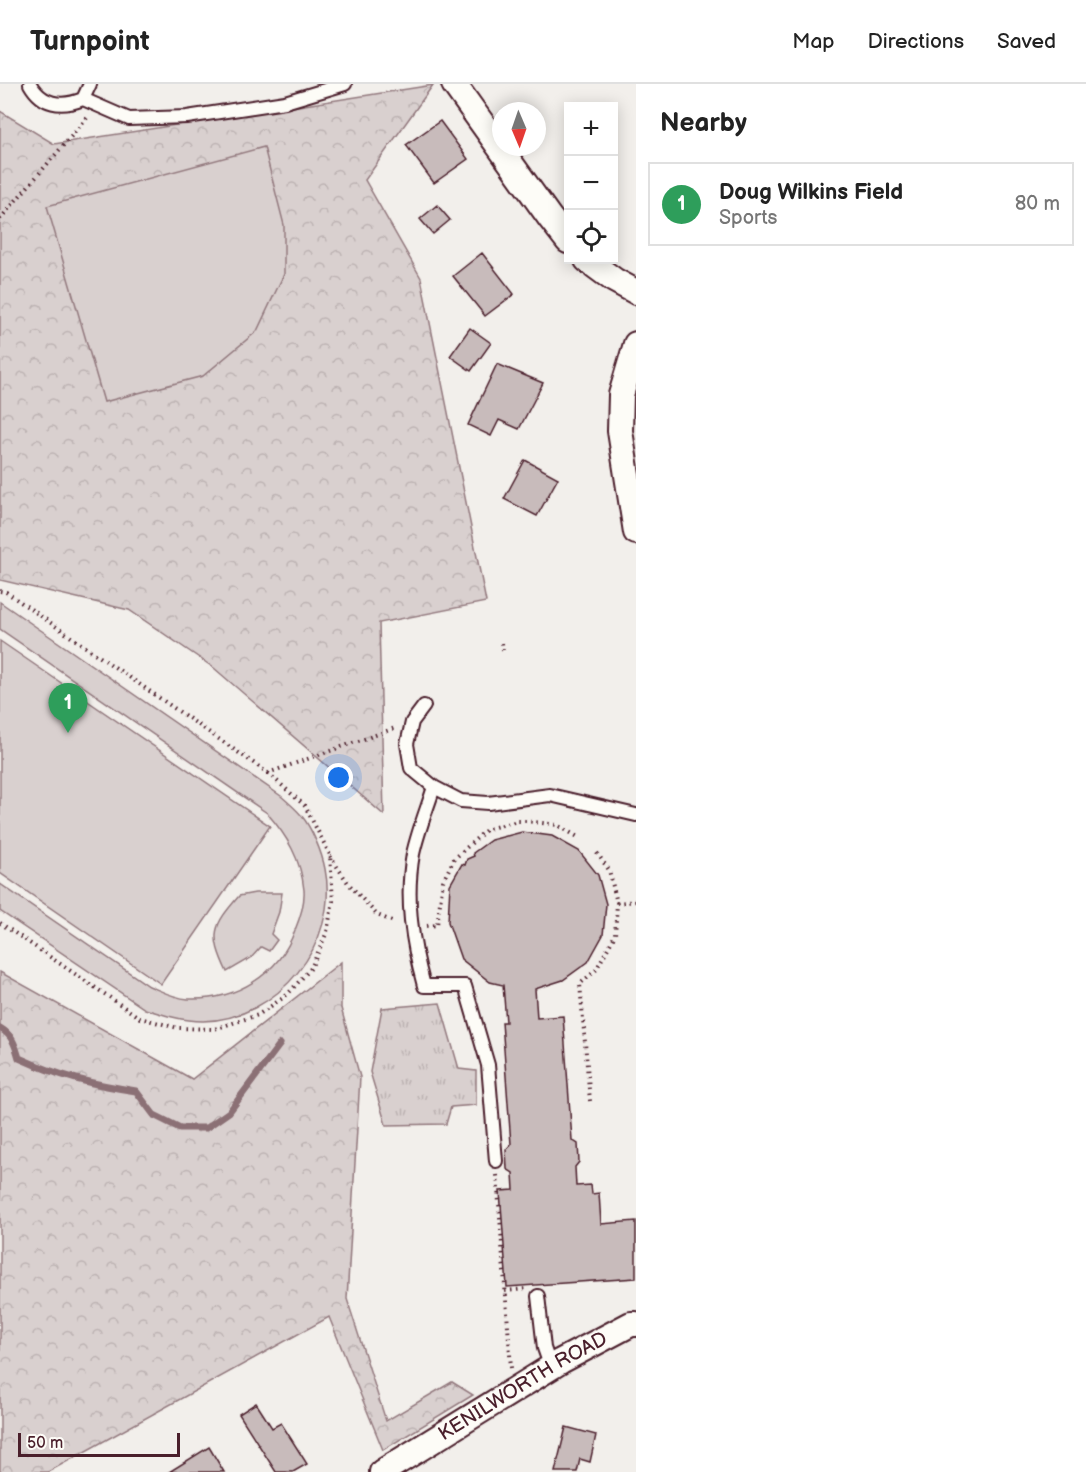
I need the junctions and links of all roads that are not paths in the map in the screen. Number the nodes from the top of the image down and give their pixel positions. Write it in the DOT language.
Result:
graph roads {
  1 [pos="30,84"];
  2 [pos="90,84"];
  3 [pos="345,84"];
  4 [pos="465,88"];
  5 [pos="83,99"];
  6 [pos="564,236"];
  7 [pos="592,264"];
  8 [pos="636,292"];
  9 [pos="636,344"];
  10 [pos="636,532"];
  11 [pos="424,706"];
  12 [pos="434,787"];
  13 [pos="636,815"];
  14 [pos="496,1161"];
  15 [pos="538,1296"];
  16 [pos="636,1324"];
  17 [pos="550,1368"];
  18 [pos="382,1472"];
  1 -- 5 [label="lane"];
  2 -- 5 [label="lane"];
  3 -- 5 [label="lane"];
  4 -- 6 [label="street"];
  7 -- 8 [label="street"];
  9 -- 10 [label="street"];
  11 -- 12 [label="lane"];
  12 -- 13 [label="lane"];
  12 -- 14 [label="lane"];
  15 -- 17 [label="lane"];
  16 -- 17 [label="street, KENILWORTH ROAD"];
  17 -- 18 [label="street, KENILWORTH ROAD"];
}
